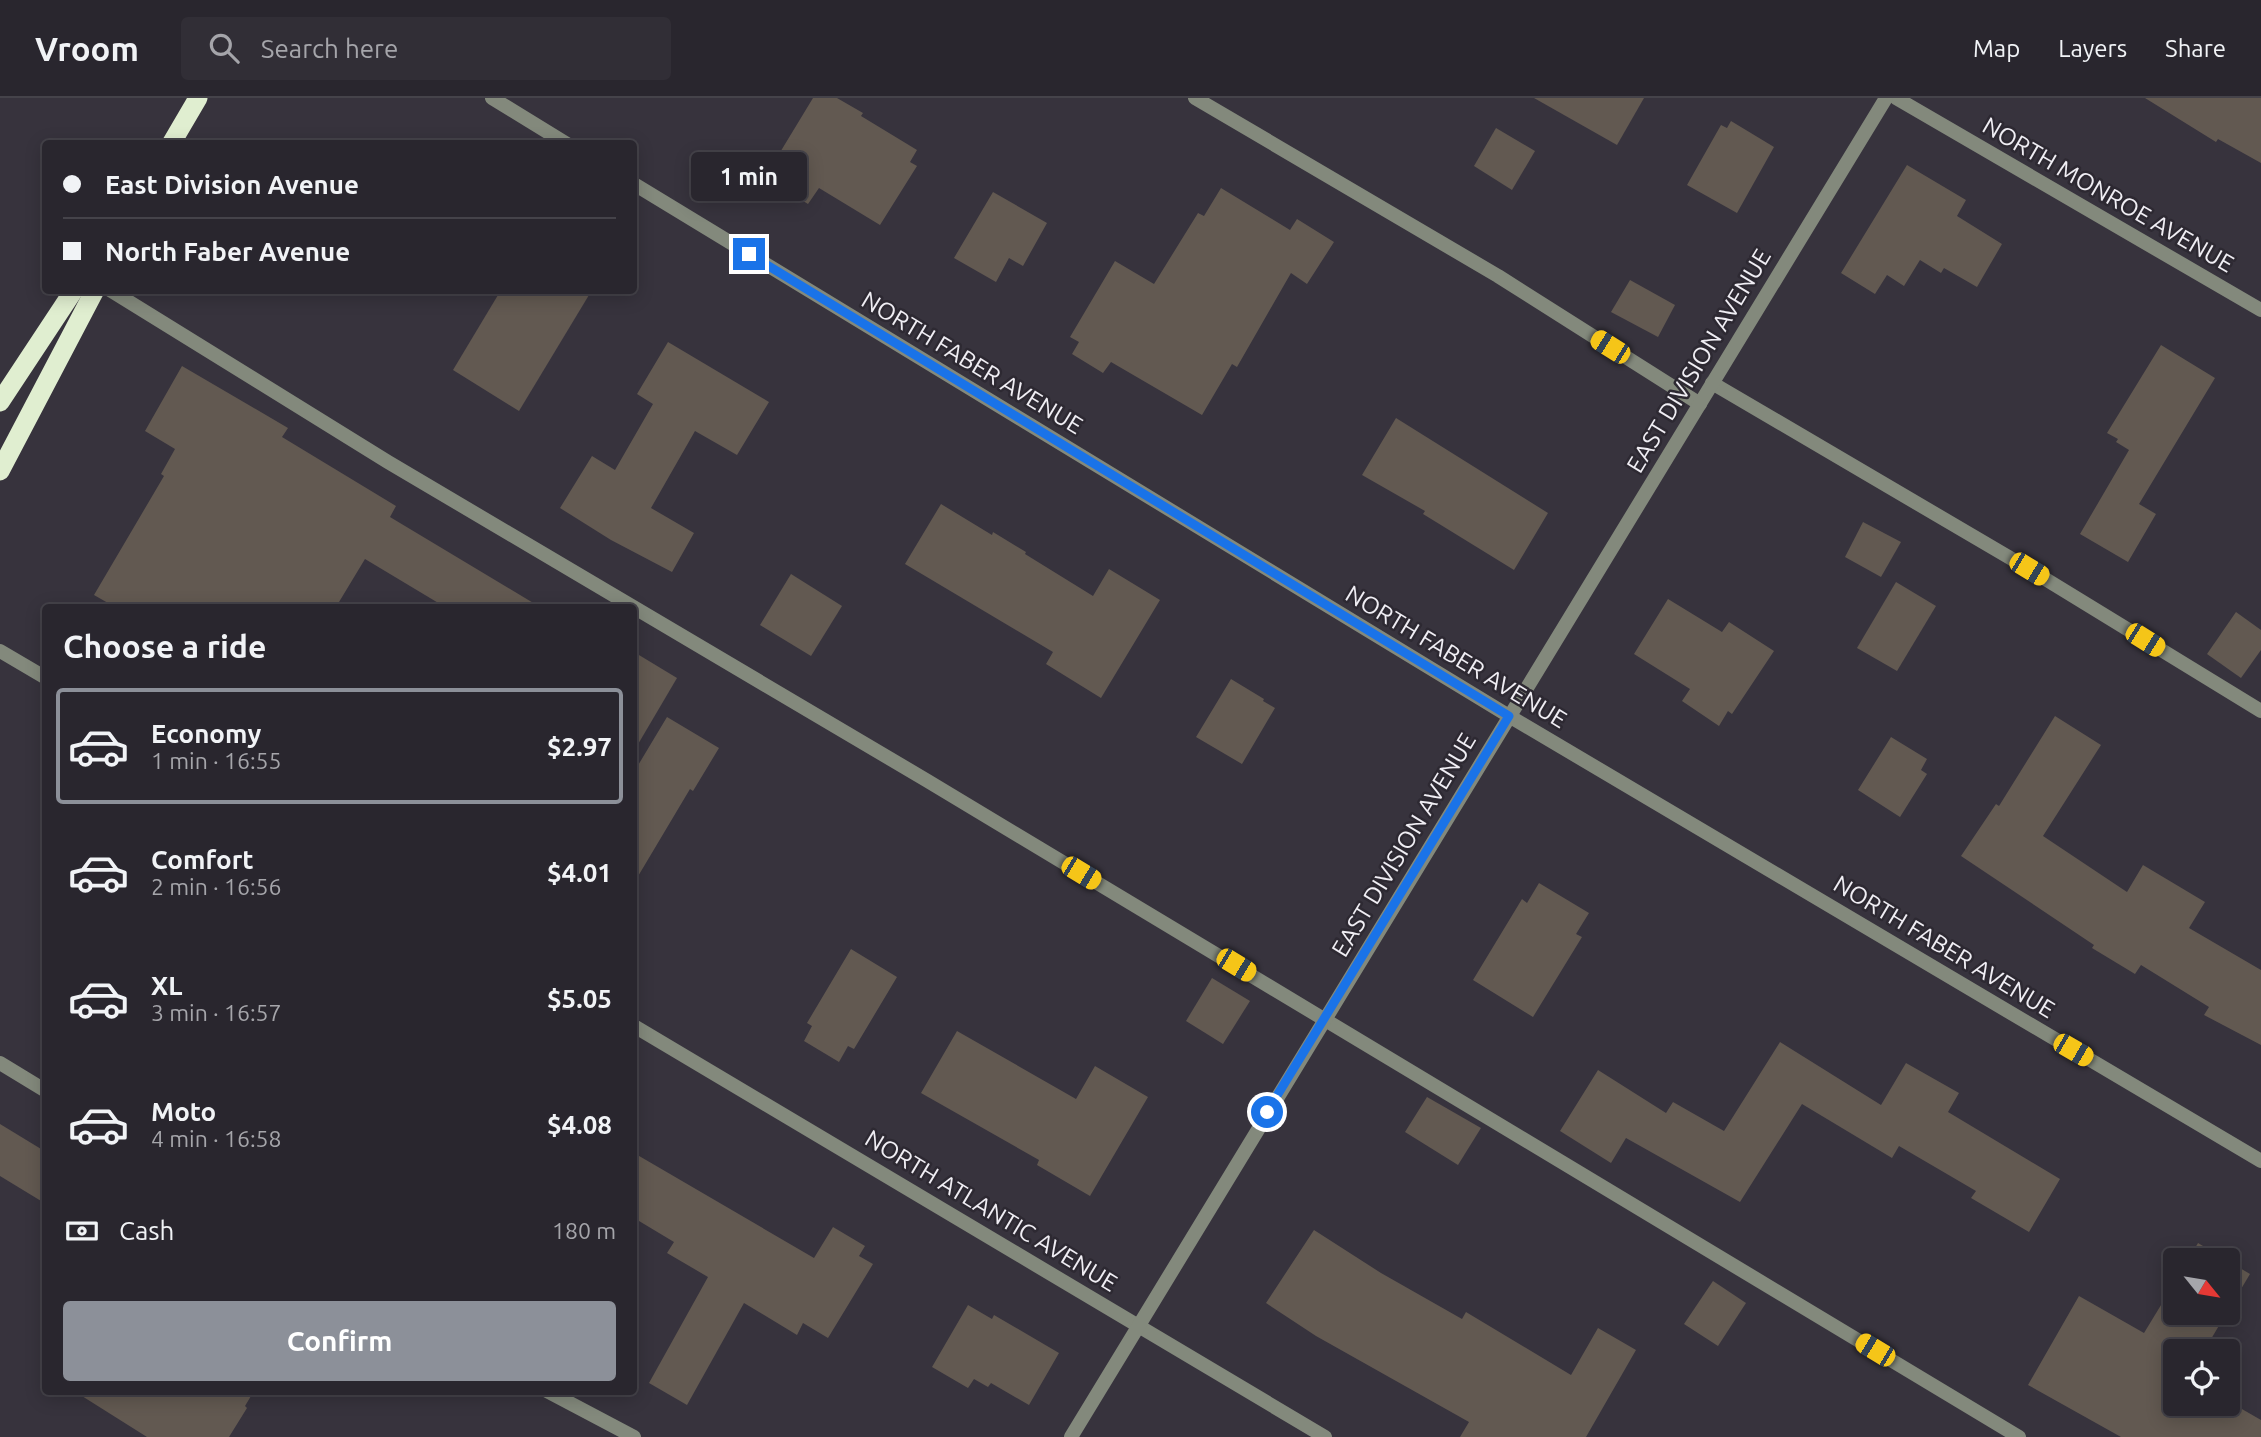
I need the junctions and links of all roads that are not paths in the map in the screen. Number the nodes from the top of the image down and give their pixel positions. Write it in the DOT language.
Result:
graph roads {
  1 [pos="198,98"];
  2 [pos="492,98"];
  3 [pos="1195,98"];
  4 [pos="1886,98"];
  5 [pos="1896,98"];
  6 [pos="173,140"];
  7 [pos="560,140"];
  8 [pos="637,186"];
  9 [pos="71,294"];
  10 [pos="93,294"];
  11 [pos="116,294"];
  12 [pos="2261,310"];
  13 [pos="1712,383"];
  14 [pos="0,402"];
  15 [pos="1700,404"];
  16 [pos="0,471"];
  17 [pos="627,604"];
  18 [pos="637,610"];
  19 [pos="0,651"];
  20 [pos="42,676"];
  21 [pos="2261,711"];
  22 [pos="1509,716"];
  23 [pos="1324,1019"];
  24 [pos="637,1028"];
  25 [pos="0,1063"];
  26 [pos="42,1089"];
  27 [pos="2261,1161"];
  28 [pos="1138,1324"];
  29 [pos="555,1395"];
  30 [pos="634,1437"];
  31 [pos="1070,1437"];
  32 [pos="1325,1437"];
  33 [pos="2019,1437"];
  1 -- 6 [label="highway"];
  2 -- 7 [label="street"];
  3 -- 15 [label="street"];
  4 -- 13 [label="street, EAST DIVISION AVENUE"];
  5 -- 12 [label="street, NORTH MONROE AVENUE"];
  8 -- 22 [label="street, NORTH FABER AVENUE"];
  9 -- 14 [label="highway"];
  10 -- 16 [label="highway"];
  11 -- 17 [label="street"];
  13 -- 15 [label="street, EAST DIVISION AVENUE"];
  13 -- 21 [label="street"];
  15 -- 22 [label="street, EAST DIVISION AVENUE"];
  18 -- 23 [label="street"];
  19 -- 20 [label="street"];
  22 -- 23 [label="street, EAST DIVISION AVENUE"];
  22 -- 27 [label="street, NORTH FABER AVENUE"];
  23 -- 28 [label="street, EAST DIVISION AVENUE"];
  23 -- 33 [label="street"];
  24 -- 28 [label="street, NORTH ATLANTIC AVENUE"];
  25 -- 26 [label="street"];
  28 -- 31 [label="street, EAST DIVISION AVENUE"];
  28 -- 32 [label="street, NORTH ATLANTIC AVENUE"];
  29 -- 30 [label="street"];
}
